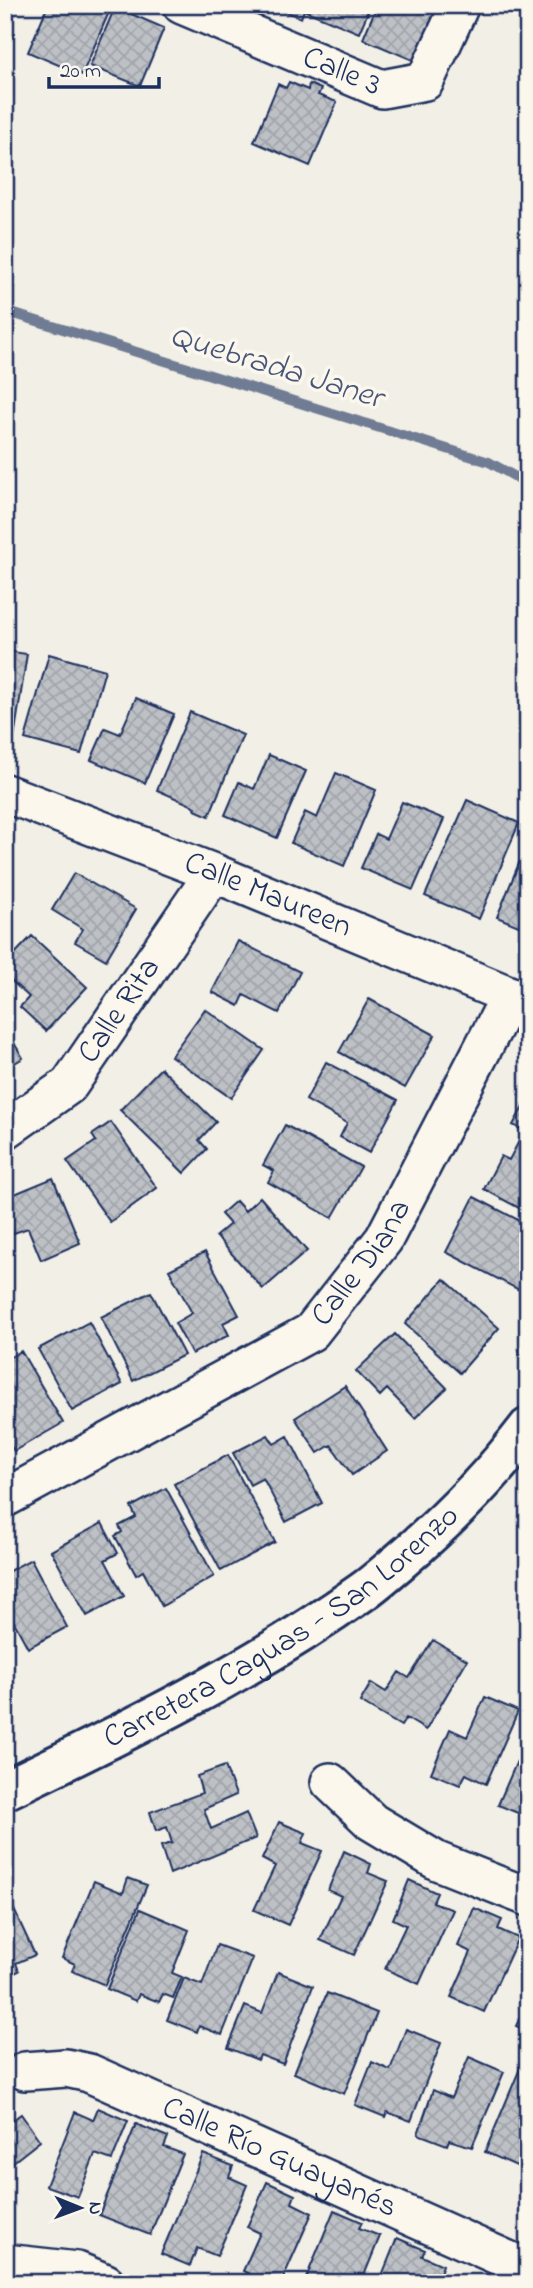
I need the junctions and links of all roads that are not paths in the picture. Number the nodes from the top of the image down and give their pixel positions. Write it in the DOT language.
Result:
graph roads {
  1 [pos="183,5"];
  2 [pos="460,5"];
  3 [pos="5,793"];
  4 [pos="214,873"];
  5 [pos="519,1000"];
  6 [pos="5,1130"];
  7 [pos="528,1428"];
  8 [pos="5,1498"];
  9 [pos="330,1782"];
  10 [pos="5,1790"];
  11 [pos="528,1896"];
  12 [pos="25,2071"];
  13 [pos="5,2263"];
  14 [pos="528,2269"];
  15 [pos="106,2283"];
  1 -- 2 [label="street, Calle 3"];
  3 -- 4 [label="street, Calle Maureen"];
  4 -- 5 [label="street, Calle Maureen"];
  4 -- 6 [label="street, Calle Rita"];
  5 -- 8 [label="street, Calle Diana"];
  7 -- 10 [label="main road, Carretera Caguas - San Lorenzo"];
  9 -- 11 [label="street"];
  12 -- 14 [label="street, Calle Río Guayanés"];
  13 -- 15 [label="street"];
}
